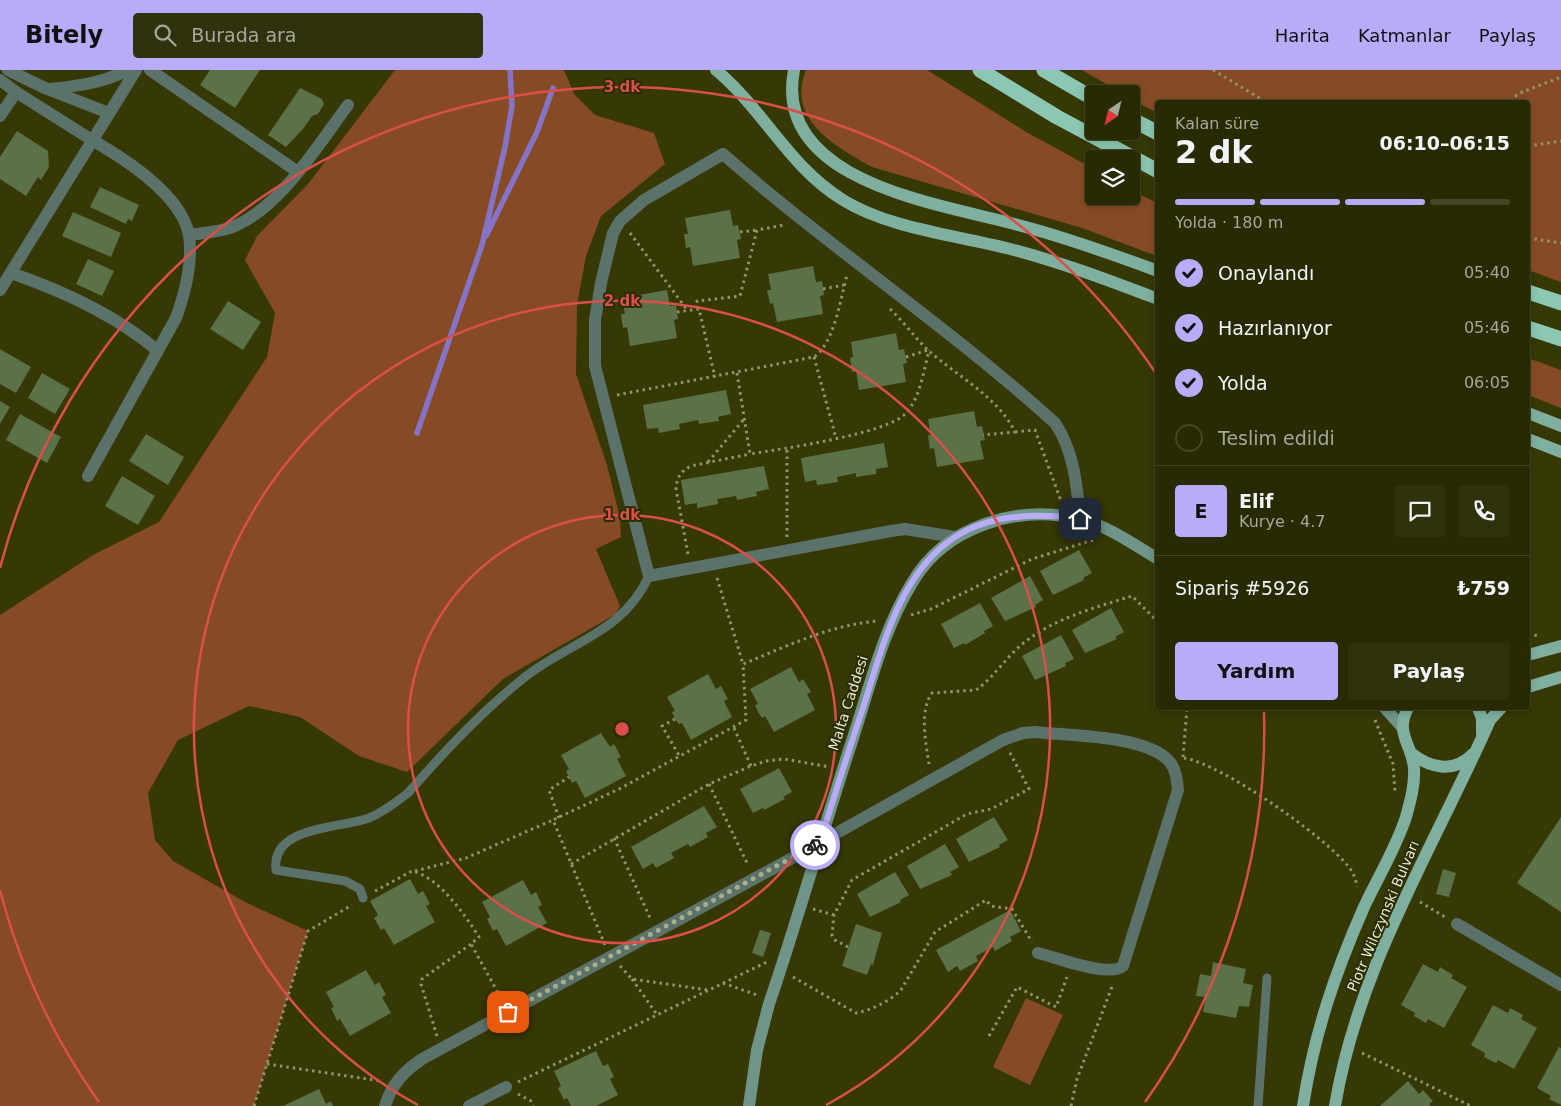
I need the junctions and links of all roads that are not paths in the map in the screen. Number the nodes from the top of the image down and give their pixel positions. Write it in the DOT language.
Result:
graph roads {
  1 [pos="8,70"];
  2 [pos="128,70"];
  3 [pos="136,70"];
  4 [pos="150,70"];
  5 [pos="716,70"];
  6 [pos="794,70"];
  7 [pos="980,70"];
  8 [pos="1044,70"];
  9 [pos="0,80"];
  10 [pos="47,89"];
  11 [pos="16,92"];
  12 [pos="1085,94"];
  13 [pos="348,105"];
  14 [pos="108,113"];
  15 [pos="0,116"];
  16 [pos="1140,124"];
  17 [pos="1155,131"];
  18 [pos="92,140"];
  19 [pos="1155,169"];
  20 [pos="298,172"];
  21 [pos="188,235"];
  22 [pos="1155,270"];
  23 [pos="11,273"];
  24 [pos="0,290"];
  25 [pos="1530,293"];
  26 [pos="1155,298"];
  27 [pos="1561,303"];
  28 [pos="1530,329"];
  29 [pos="1561,340"];
  30 [pos="158,351"];
  31 [pos="1530,414"];
  32 [pos="1561,426"];
  33 [pos="1530,440"];
  34 [pos="1561,452"];
  35 [pos="88,476"];
  36 [pos="1073,518"];
  37 [pos="955,537"];
  38 [pos="1155,556"];
  39 [pos="649,576"];
  40 [pos="1561,646"];
  41 [pos="1530,654"];
  42 [pos="1561,677"];
  43 [pos="1530,686"];
  44 [pos="1387,710"];
  45 [pos="1407,710"];
  46 [pos="1479,710"];
  47 [pos="1499,710"];
  48 [pos="1402,727"];
  49 [pos="1479,745"];
  50 [pos="1410,752"];
  51 [pos="820,842"];
  52 [pos="363,898"];
  53 [pos="1456,924"];
  54 [pos="1038,953"];
  55 [pos="1267,978"];
  56 [pos="1561,985"];
  57 [pos="506,1087"];
  58 [pos="385,1106"];
  59 [pos="469,1106"];
  60 [pos="749,1106"];
  61 [pos="1258,1106"];
  62 [pos="1303,1106"];
  63 [pos="1335,1106"];
  1 -- 10 [label="street"];
  2 -- 10 [label="street"];
  3 -- 14 [label="street"];
  4 -- 20 [label="street"];
  5 -- 26 [label="main road"];
  6 -- 22 [label="main road"];
  7 -- 19 [label="highway"];
  8 -- 12 [label="highway"];
  9 -- 11 [label="street"];
  10 -- 14 [label="street"];
  11 -- 15 [label="street"];
  11 -- 18 [label="street"];
  13 -- 20 [label="street"];
  14 -- 18 [label="street"];
  16 -- 17 [label="highway"];
  18 -- 21 [label="street"];
  18 -- 23 [label="street"];
  20 -- 21 [label="street"];
  21 -- 30 [label="street"];
  23 -- 24 [label="street"];
  23 -- 30 [label="street"];
  25 -- 27 [label="highway"];
  28 -- 29 [label="highway"];
  30 -- 35 [label="street"];
  31 -- 32 [label="main road"];
  33 -- 34 [label="main road"];
  36 -- 37 [label="main road, Malta Caddesi"];
  36 -- 38 [label="main road, Malta Caddesi"];
  36 -- 39 [label="street"];
  37 -- 39 [label="street"];
  37 -- 51 [label="main road, Malta Caddesi"];
  39 -- 52 [label="lane"];
  40 -- 41 [label="main road"];
  42 -- 43 [label="main road"];
  44 -- 48 [label="main road"];
  45 -- 48 [label="main road"];
  46 -- 49 [label="main road, Piotr Wilczynski Bulvarı"];
  47 -- 49 [label="main road, Piotr Wilczynski Bulvarı"];
  48 -- 50 [label="main road, Piotr Wilczynski Bulvarı"];
  49 -- 50 [label="main road, Piotr Wilczynski Bulvarı"];
  49 -- 63 [label="main road, Piotr Wilczynski Bulvarı"];
  50 -- 62 [label="main road, Piotr Wilczynski Bulvarı"];
  51 -- 54 [label="street"];
  51 -- 58 [label="street"];
  51 -- 60 [label="main road, Malta Caddesi"];
  53 -- 56 [label="street"];
  55 -- 61 [label="lane"];
  57 -- 59 [label="street"];
}
